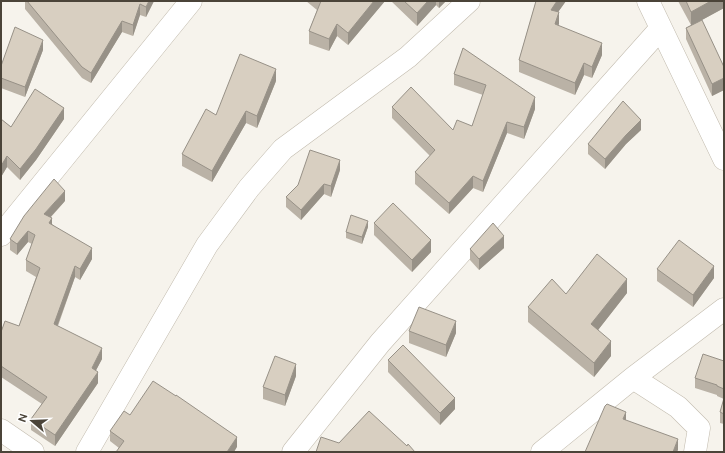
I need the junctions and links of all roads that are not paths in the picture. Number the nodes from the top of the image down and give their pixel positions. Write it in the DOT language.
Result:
graph roads {
  1 [pos="191,1"];
  2 [pos="469,1"];
  3 [pos="648,1"];
  4 [pos="661,28"];
  5 [pos="724,159"];
  6 [pos="1,235"];
  7 [pos="724,309"];
  8 [pos="633,378"];
  9 [pos="1,430"];
  10 [pos="33,452"];
  11 [pos="87,452"];
  12 [pos="294,452"];
  13 [pos="542,452"];
  14 [pos="695,452"];
  1 -- 6 [label="street"];
  2 -- 11 [label="street"];
  3 -- 4 [label="street"];
  4 -- 5 [label="street"];
  4 -- 12 [label="street"];
  7 -- 8 [label="street"];
  8 -- 13 [label="street"];
  8 -- 14 [label="street"];
  9 -- 10 [label="street"];
}
